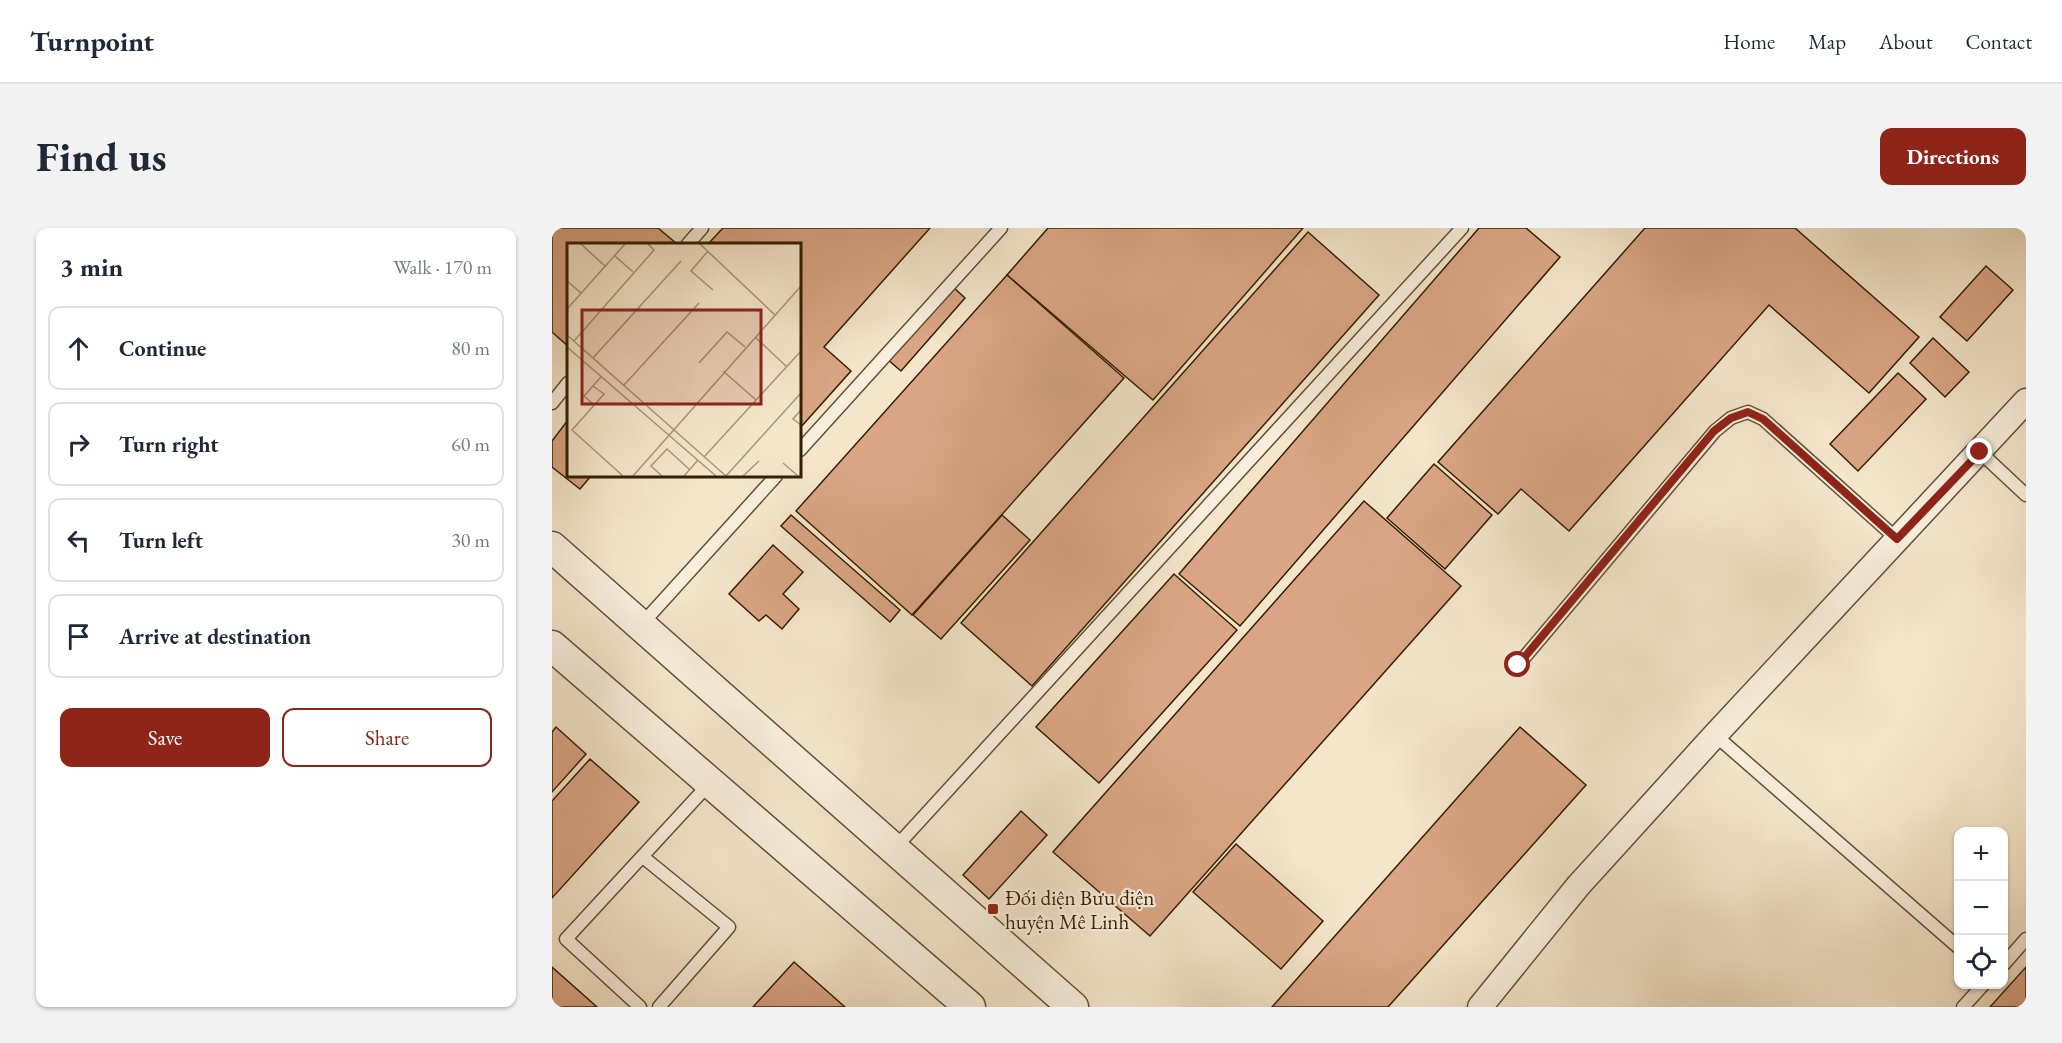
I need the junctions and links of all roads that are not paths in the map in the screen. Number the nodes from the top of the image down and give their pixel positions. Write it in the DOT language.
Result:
graph roads {
  1 [pos="702,228"];
  2 [pos="1001,228"];
  3 [pos="1462,228"];
  4 [pos="689,243"];
  5 [pos="567,384"];
  6 [pos="2026,401"];
  7 [pos="552,403"];
  8 [pos="801,449"];
  9 [pos="1980,452"];
  10 [pos="775,477"];
  11 [pos="2026,495"];
  12 [pos="1897,539"];
  13 [pos="552,547"];
  14 [pos="641,625"];
  15 [pos="552,646"];
  16 [pos="1518,665"];
  17 [pos="1714,735"];
  18 [pos="709,784"];
  19 [pos="894,849"];
  20 [pos="643,857"];
  21 [pos="2026,939"];
  22 [pos="1954,943"];
  23 [pos="2008,959"];
  24 [pos="1979,989"];
  25 [pos="640,1007"];
  26 [pos="659,1007"];
  27 [pos="970,1007"];
  28 [pos="1073,1007"];
  29 [pos="1480,1007"];
  30 [pos="1963,1007"];
  1 -- 4 [label="lane"];
  2 -- 8 [label="lane"];
  3 -- 19 [label="lane"];
  5 -- 7 [label="lane"];
  6 -- 9 [label="street"];
  9 -- 11 [label="lane"];
  9 -- 12 [label="street"];
  10 -- 14 [label="lane"];
  12 -- 16 [label="lane"];
  12 -- 17 [label="street"];
  13 -- 14 [label="street"];
  14 -- 19 [label="street"];
  15 -- 18 [label="street"];
  17 -- 22 [label="lane"];
  17 -- 29 [label="street"];
  18 -- 20 [label="lane"];
  18 -- 27 [label="street"];
  19 -- 28 [label="street"];
  20 -- 25 [label="lane"];
  20 -- 26 [label="lane"];
  21 -- 23 [label="lane"];
  24 -- 30 [label="lane"];
}
